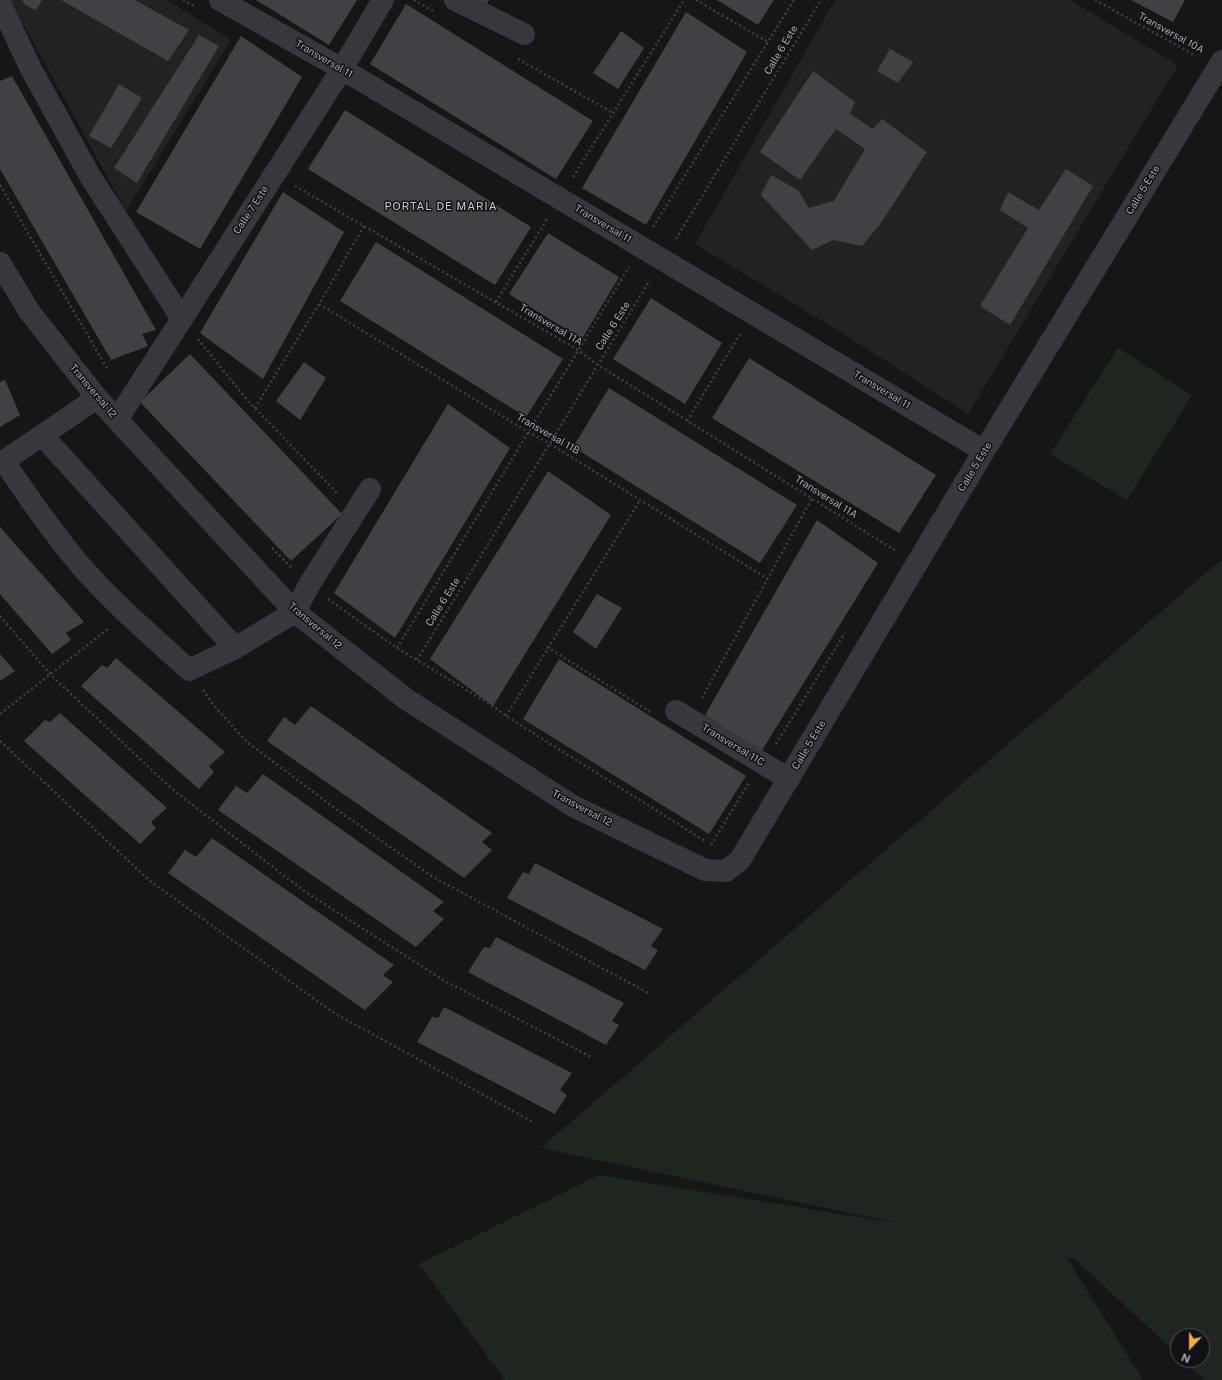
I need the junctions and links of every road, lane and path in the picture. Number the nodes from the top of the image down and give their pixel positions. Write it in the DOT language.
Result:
graph roads {
  1 [pos="220,0"];
  2 [pos="383,0"];
  3 [pos="455,0"];
  4 [pos="684,0"];
  5 [pos="696,0"];
  6 [pos="794,0"];
  7 [pos="821,0"];
  8 [pos="1095,0"];
  9 [pos="0,3"];
  10 [pos="524,34"];
  11 [pos="768,42"];
  12 [pos="1220,64"];
  13 [pos="342,69"];
  14 [pos="274,174"];
  15 [pos="560,198"];
  16 [pos="364,226"];
  17 [pos="641,247"];
  18 [pos="663,260"];
  19 [pos="0,263"];
  20 [pos="496,302"];
  21 [pos="319,304"];
  22 [pos="752,313"];
  23 [pos="182,319"];
  24 [pos="578,350"];
  25 [pos="598,365"];
  26 [pos="97,398"];
  27 [pos="255,408"];
  28 [pos="117,420"];
  29 [pos="687,421"];
  30 [pos="528,432"];
  31 [pos="42,435"];
  32 [pos="550,444"];
  33 [pos="984,451"];
  34 [pos="370,489"];
  35 [pos="812,498"];
  36 [pos="640,500"];
  37 [pos="355,512"];
  38 [pos="896,551"];
  39 [pos="768,579"];
  40 [pos="295,612"];
  41 [pos="127,614"];
  42 [pos="0,616"];
  43 [pos="547,647"];
  44 [pos="235,648"];
  45 [pos="397,648"];
  46 [pos="417,660"];
  47 [pos="188,670"];
  48 [pos="51,675"];
  49 [pos="0,714"];
  50 [pos="653,714"];
  51 [pos="683,715"];
  52 [pos="506,716"];
  53 [pos="0,741"];
  54 [pos="789,779"];
  55 [pos="726,871"];
  56 [pos="650,994"];
  57 [pos="593,1058"];
  58 [pos="533,1122"];
  1 -- 13 [label="street, Transversal 11"];
  2 -- 13 [label="street, Calle 7 Este"];
  3 -- 10 [label="street"];
  4 -- 15 [label="path"];
  5 -- 11 [label="path"];
  6 -- 11 [label="path, Calle 6 Este"];
  7 -- 18 [label="path, Calle 6 Este"];
  8 -- 12 [label="path, Transversal 10A"];
  9 -- 23 [label="street"];
  11 -- 17 [label="path, Calle 6 Este"];
  12 -- 33 [label="street, Calle 5 Este"];
  13 -- 14 [label="street, Calle 7 Este"];
  13 -- 15 [label="street, Transversal 11"];
  14 -- 16 [label="path, Transversal 11A"];
  14 -- 23 [label="street, Calle 7 Este"];
  15 -- 17 [label="street, Transversal 11"];
  15 -- 20 [label="path"];
  16 -- 20 [label="path, Transversal 11A"];
  16 -- 21 [label="path"];
  17 -- 18 [label="street, Transversal 11"];
  17 -- 24 [label="path, Calle 6 Este"];
  18 -- 22 [label="street, Transversal 11"];
  18 -- 25 [label="path, Calle 6 Este"];
  19 -- 26 [label="street, Transversal 12"];
  20 -- 24 [label="path, Transversal 11A"];
  21 -- 27 [label="path"];
  21 -- 30 [label="path, Transversal 11B"];
  22 -- 29 [label="path"];
  22 -- 33 [label="street, Transversal 11"];
  23 -- 27 [label="path"];
  23 -- 28 [label="street, Calle 7 Este"];
  24 -- 25 [label="path, Transversal 11A"];
  24 -- 30 [label="path, Calle 6 Este"];
  25 -- 29 [label="path, Transversal 11A"];
  25 -- 32 [label="path, Calle 6 Este"];
  26 -- 28 [label="street, Transversal 12"];
  26 -- 31 [label="street"];
  27 -- 37 [label="path"];
  28 -- 40 [label="street, Transversal 12"];
  29 -- 35 [label="path, Transversal 11A"];
  30 -- 32 [label="path, Transversal 11B"];
  30 -- 45 [label="path, Calle 6 Este"];
  31 -- 41 [label="street"];
  31 -- 44 [label="street"];
  32 -- 36 [label="path, Transversal 11B"];
  32 -- 46 [label="path, Calle 6 Este"];
  33 -- 54 [label="street, Calle 5 Este"];
  34 -- 37 [label="street"];
  35 -- 38 [label="path, Transversal 11A"];
  35 -- 39 [label="path"];
  36 -- 39 [label="path, Transversal 11B"];
  36 -- 43 [label="path"];
  37 -- 40 [label="street"];
  39 -- 51 [label="path"];
  40 -- 44 [label="street"];
  40 -- 55 [label="street, Transversal 12"];
  41 -- 47 [label="street"];
  41 -- 48 [label="path"];
  42 -- 48 [label="path"];
  43 -- 50 [label="path"];
  43 -- 52 [label="path"];
  44 -- 47 [label="street"];
  47 -- 56 [label="path"];
  48 -- 49 [label="path"];
  48 -- 57 [label="path"];
  51 -- 54 [label="street, Transversal 11C"];
  53 -- 58 [label="path"];
  54 -- 55 [label="street, Calle 5 Este"];
}
